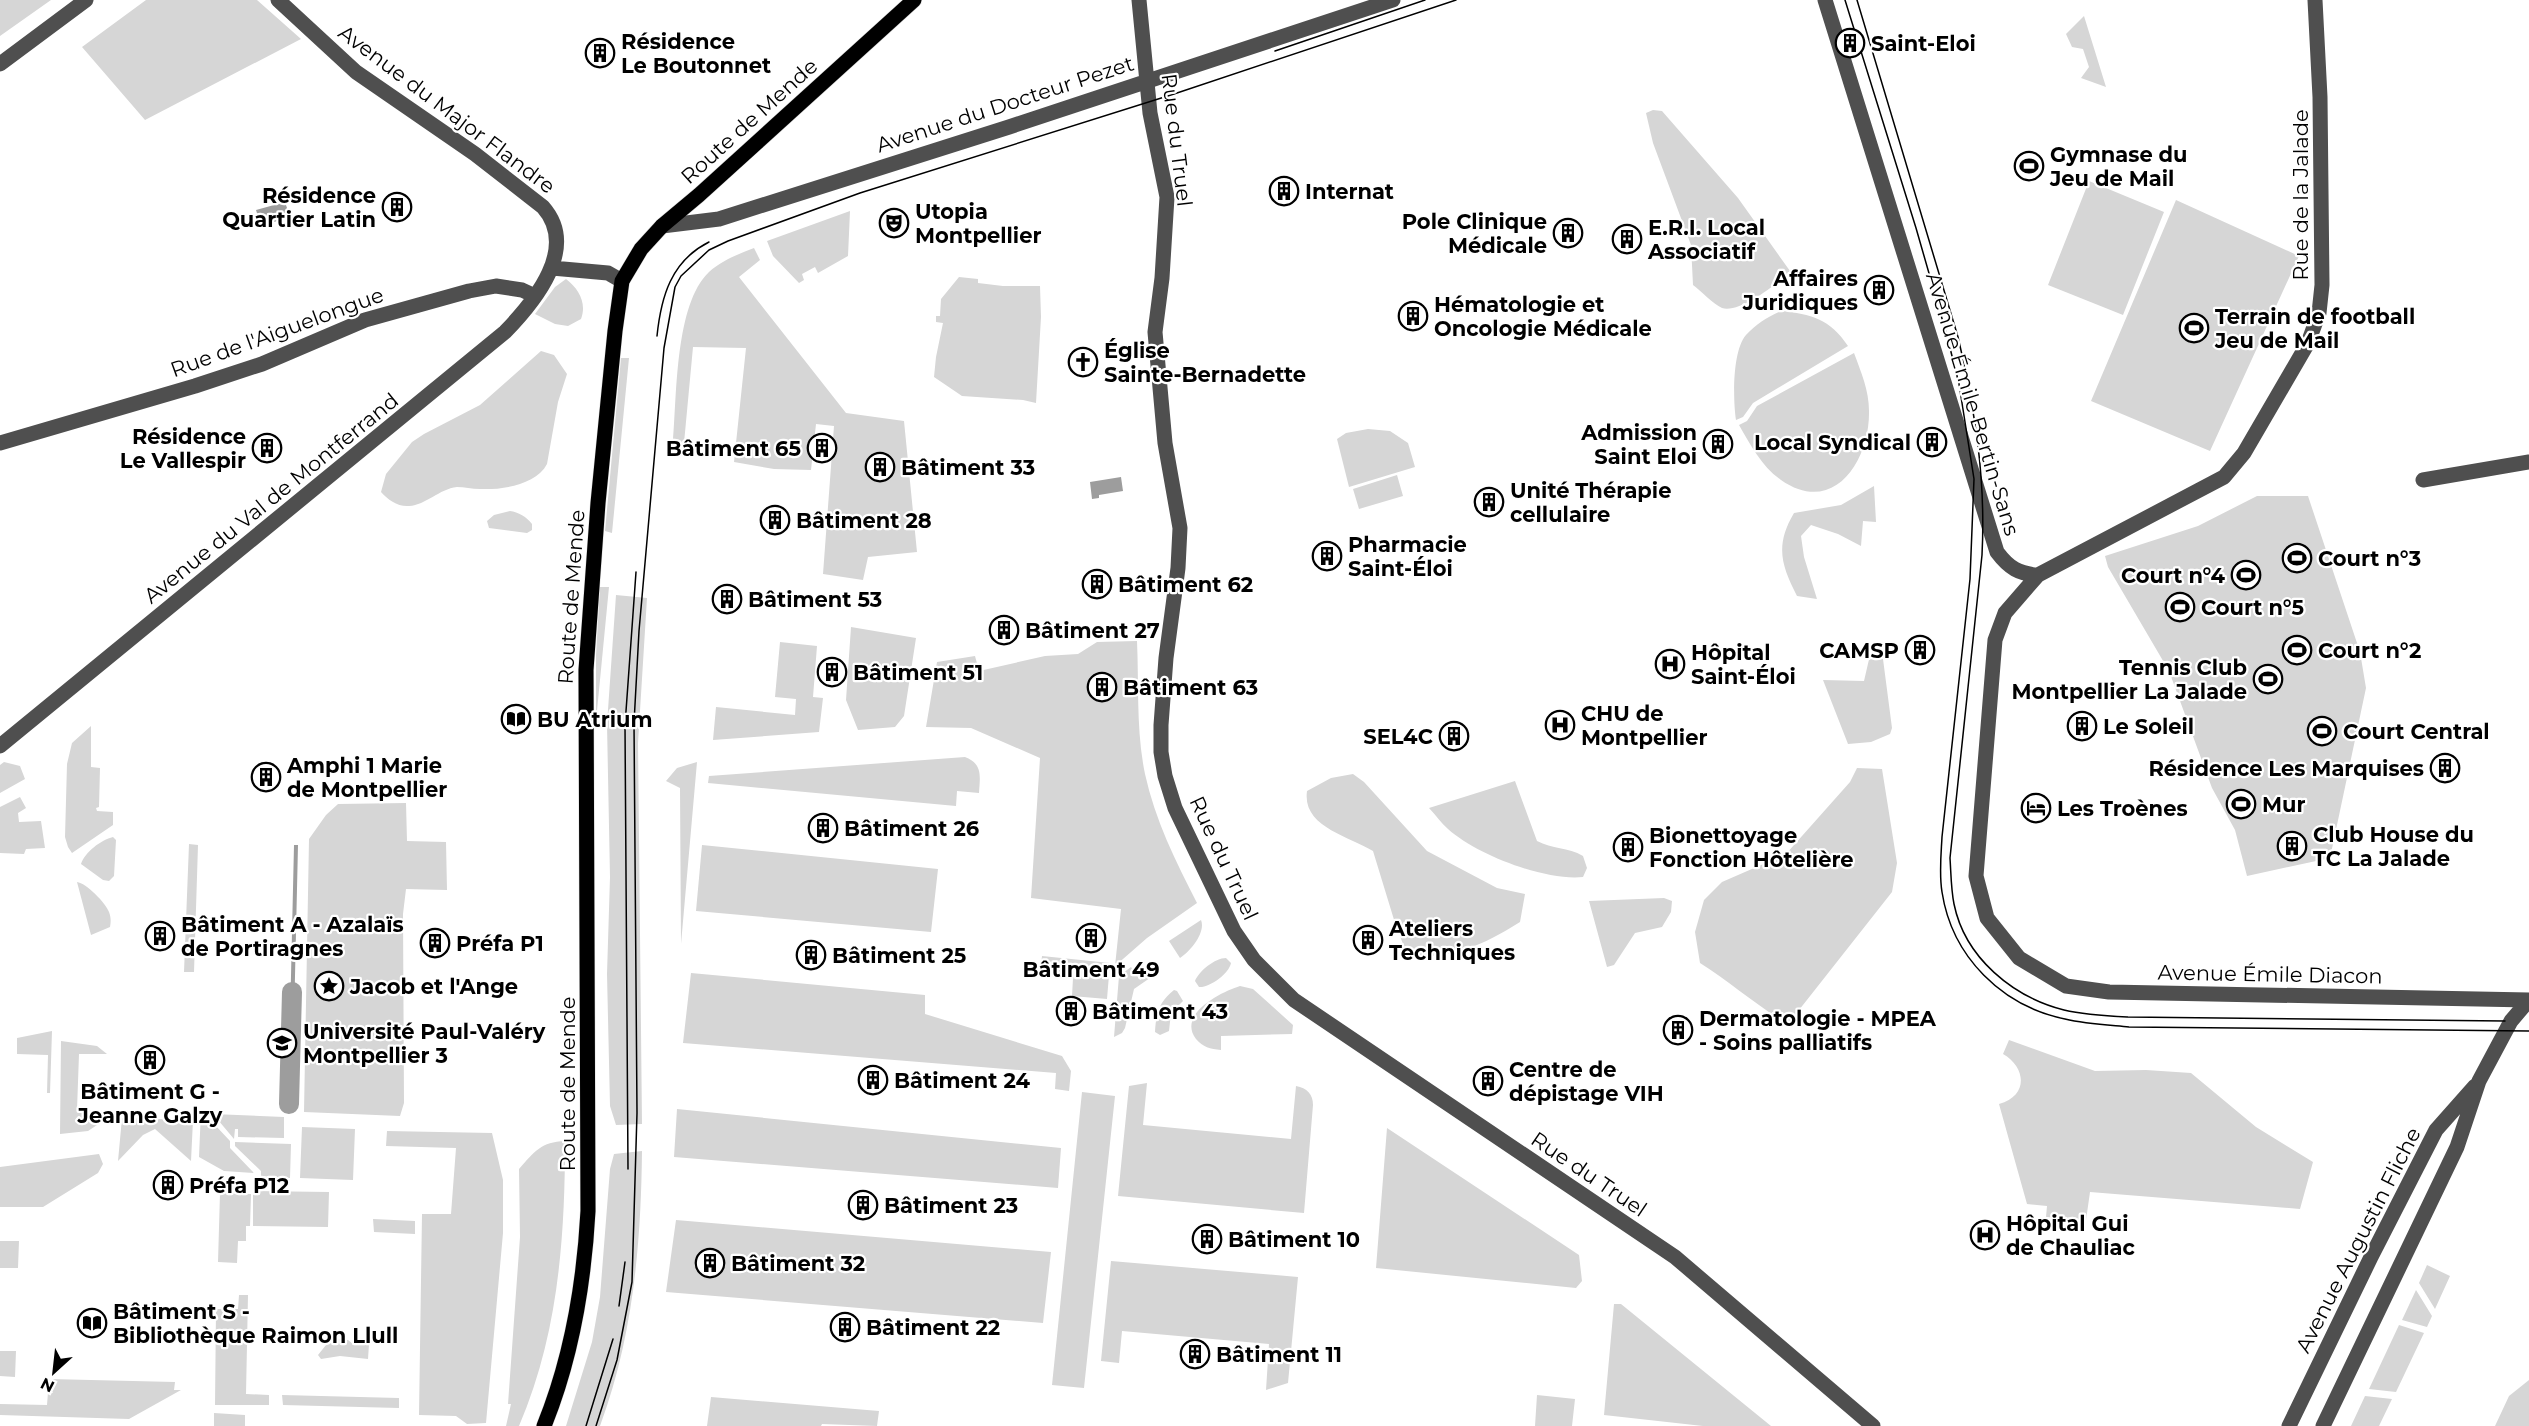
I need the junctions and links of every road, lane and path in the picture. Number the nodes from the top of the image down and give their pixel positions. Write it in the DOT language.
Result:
graph roads {
  1 [pos="86,0"];
  2 [pos="278,0"];
  3 [pos="914,0"];
  4 [pos="1139,0"];
  5 [pos="1393,0"];
  6 [pos="1825,0"];
  7 [pos="2315,0"];
  8 [pos="0,64"];
  9 [pos="1148,79"];
  10 [pos="662,226"];
  11 [pos="552,268"];
  12 [pos="622,281"];
  13 [pos="535,296"];
  14 [pos="0,443"];
  15 [pos="2529,462"];
  16 [pos="2423,480"];
  17 [pos="2038,575"];
  18 [pos="0,746"];
  19 [pos="2529,1000"];
  20 [pos="2479,1081"];
  21 [pos="544,1426"];
  22 [pos="1873,1426"];
  23 [pos="2289,1426"];
  24 [pos="2324,1426"];
  1 -- 8 [label="street"];
  2 -- 11 [label="street, Avenue du Major Flandre"];
  3 -- 10 [label="main road, Route de Mende"];
  4 -- 9 [label="street, Rue du Truel"];
  5 -- 9 [label="street, Avenue du Docteur Pezet"];
  6 -- 17 [label="street, Avenue Émile Bertin-Sans"];
  7 -- 17 [label="street, Rue de la Jalade"];
  9 -- 10 [label="street, Avenue du Docteur Pezet"];
  9 -- 22 [label="street, Rue du Truel"];
  10 -- 12 [label="main road, Route de Mende"];
  11 -- 12 [label="street"];
  11 -- 13 [label="street, Avenue du Val de Montferrand"];
  12 -- 21 [label="main road, Route de Mende"];
  13 -- 14 [label="street, Rue de l'Aiguelongue"];
  13 -- 18 [label="street, Avenue du Val de Montferrand"];
  15 -- 16 [label="street"];
  17 -- 19 [label="street, Avenue Émile Diacon"];
  19 -- 20 [label="street, Avenue Augustin Fliche"];
  20 -- 23 [label="street, Avenue Augustin Fliche"];
  20 -- 24 [label="street, Avenue Augustin Fliche"];
}
